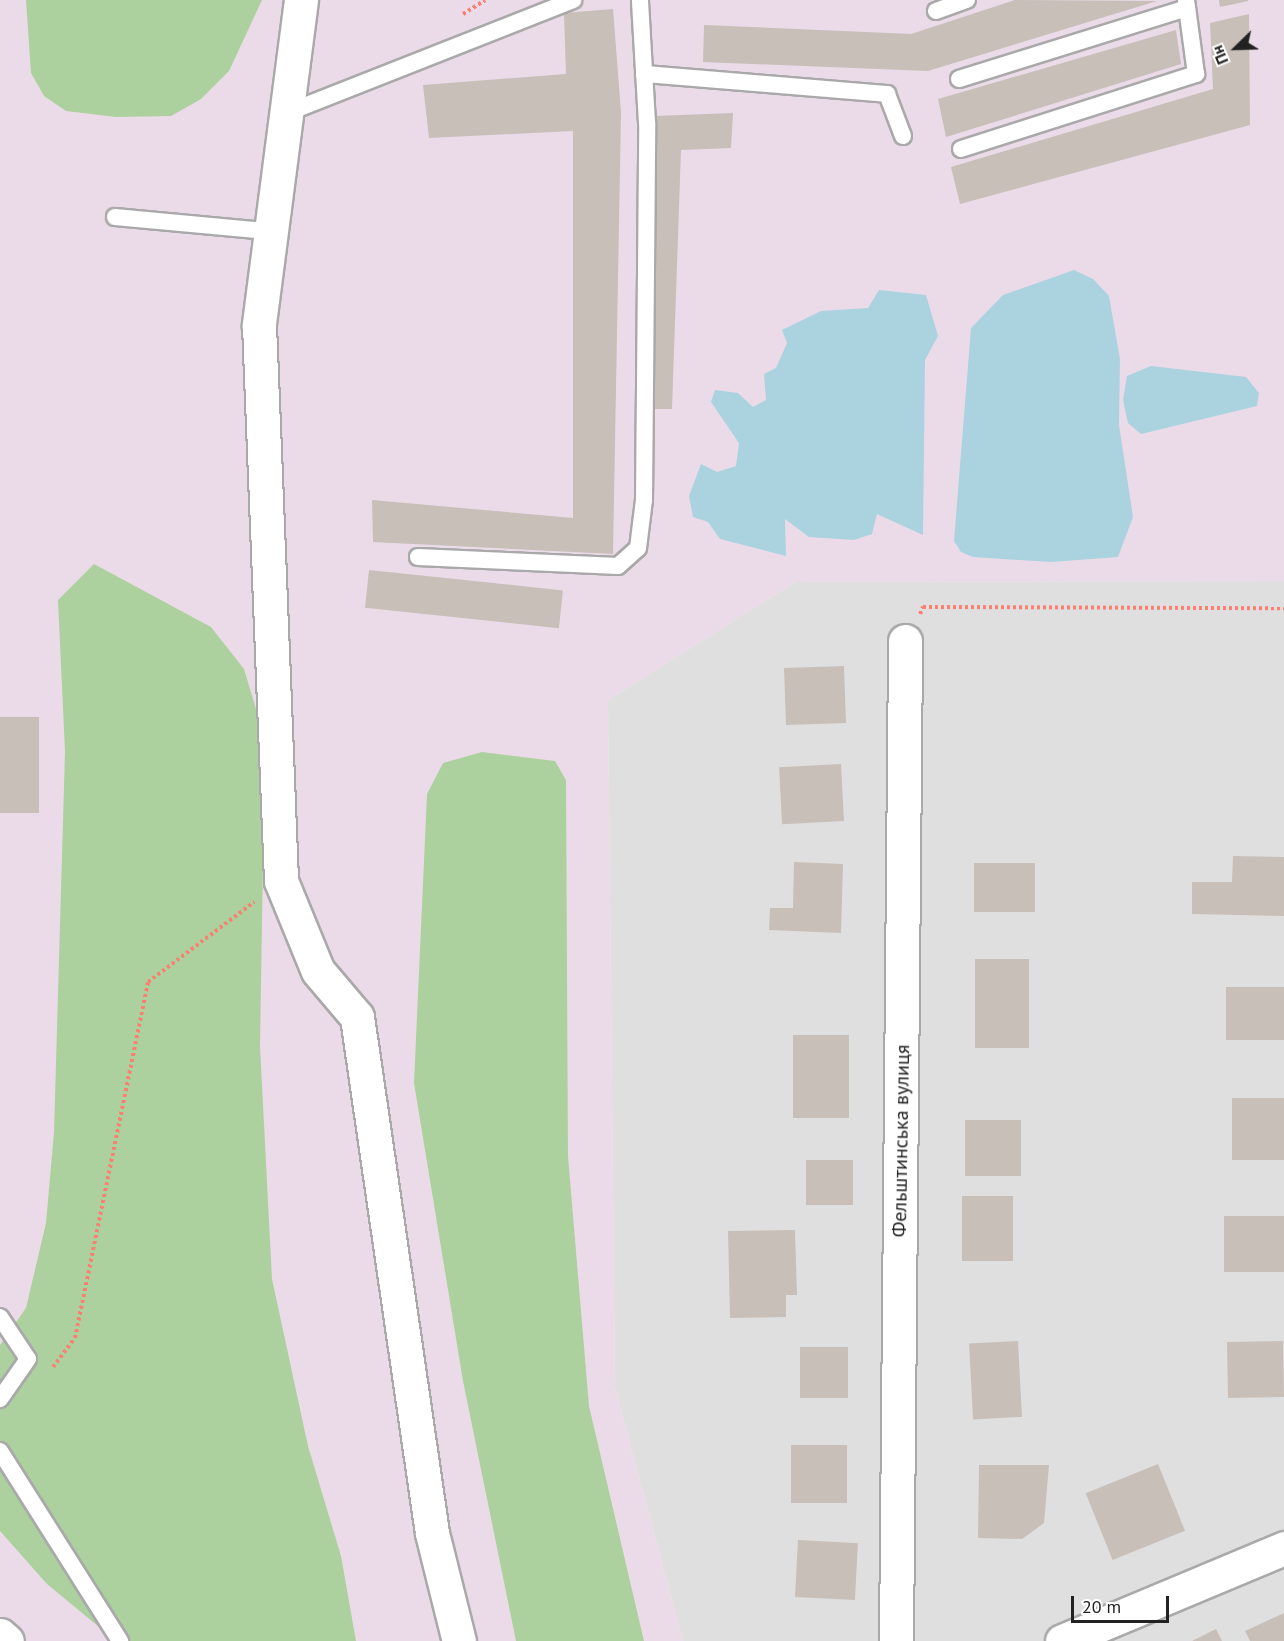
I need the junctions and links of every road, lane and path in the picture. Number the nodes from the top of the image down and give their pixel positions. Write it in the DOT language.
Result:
graph roads {
  1 [pos="301,0"];
  2 [pos="573,0"];
  3 [pos="640,0"];
  4 [pos="967,0"];
  5 [pos="1187,4"];
  6 [pos="936,11"];
  7 [pos="644,74"];
  8 [pos="959,80"];
  9 [pos="284,114"];
  10 [pos="903,136"];
  11 [pos="961,149"];
  12 [pos="115,217"];
  13 [pos="267,231"];
  14 [pos="418,557"];
  15 [pos="1284,608"];
  16 [pos="905,641"];
  17 [pos="281,881"];
  18 [pos="0,1317"];
  19 [pos="50,1371"];
  20 [pos="0,1399"];
  21 [pos="0,1451"];
  22 [pos="1284,1548"];
  23 [pos="0,1635"];
  24 [pos="7,1641"];
  25 [pos="120,1641"];
  26 [pos="459,1641"];
  27 [pos="896,1641"];
  28 [pos="1062,1641"];
  1 -- 9 [label="street"];
  2 -- 9 [label="lane"];
  3 -- 7 [label="lane"];
  4 -- 6 [label="lane"];
  5 -- 8 [label="lane"];
  5 -- 11 [label="lane"];
  7 -- 10 [label="lane"];
  7 -- 14 [label="lane"];
  9 -- 13 [label="street"];
  12 -- 13 [label="lane"];
  13 -- 17 [label="street"];
  15 -- 16 [label="path"];
  16 -- 27 [label="street, Фельштинська вулиця"];
  17 -- 19 [label="path"];
  17 -- 26 [label="street"];
  18 -- 20 [label="lane"];
  21 -- 25 [label="lane"];
  22 -- 28 [label="street"];
  23 -- 24 [label="street"];
}
